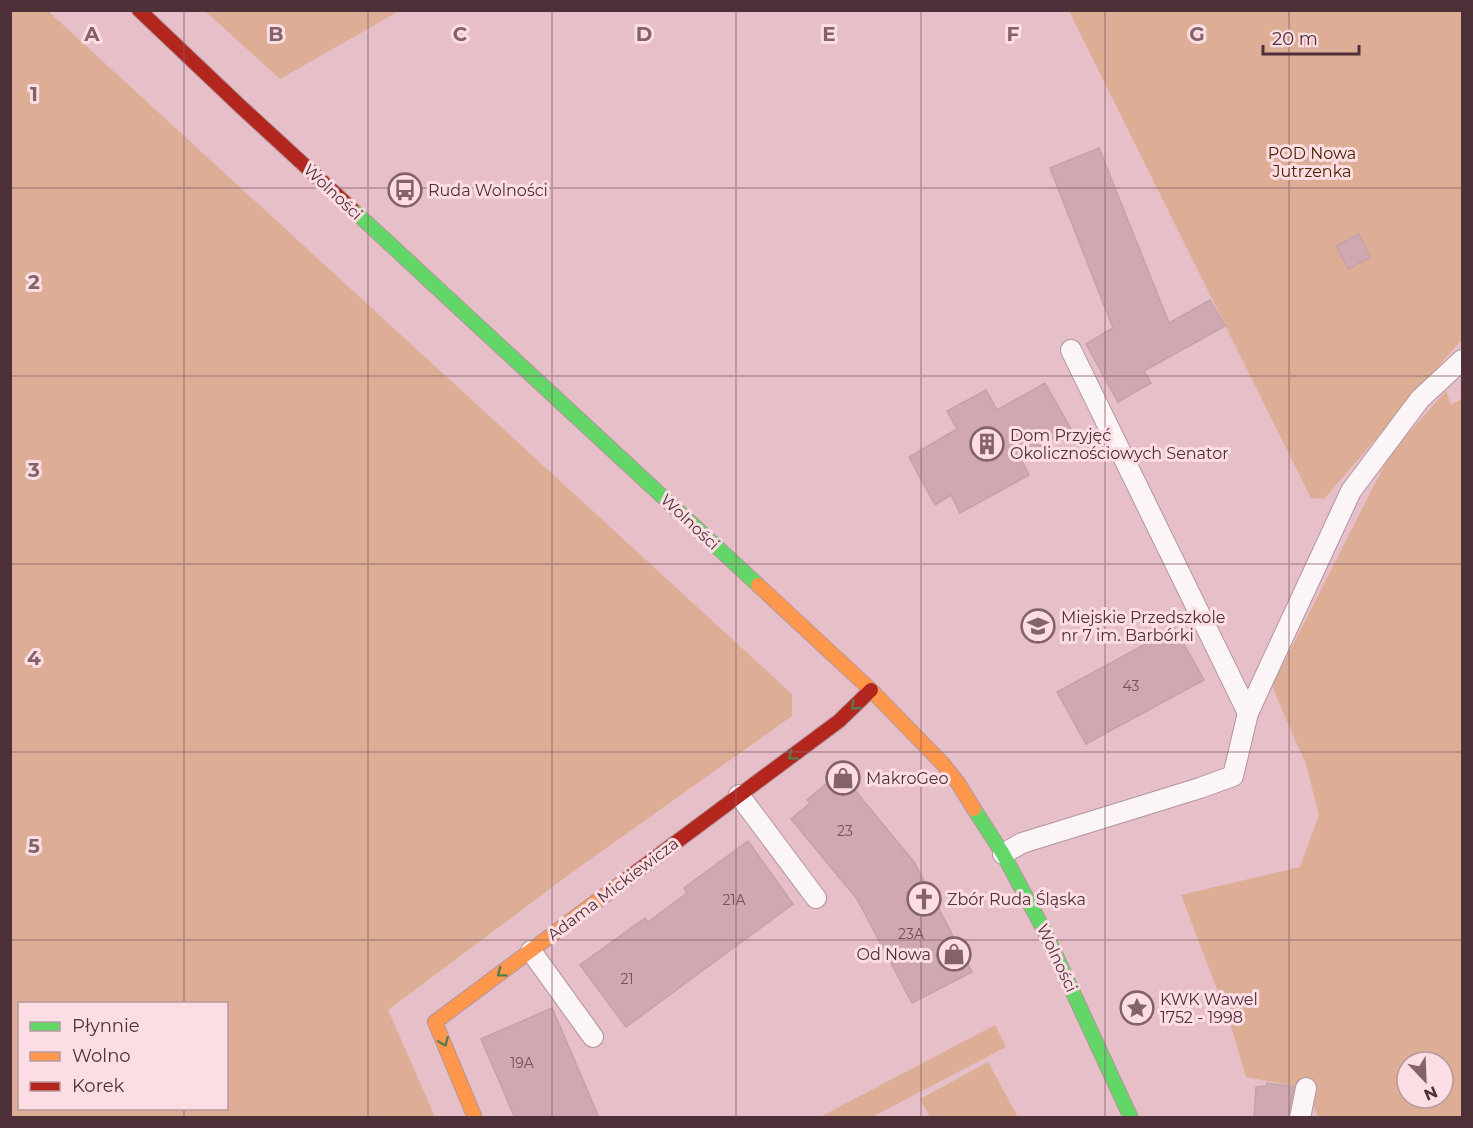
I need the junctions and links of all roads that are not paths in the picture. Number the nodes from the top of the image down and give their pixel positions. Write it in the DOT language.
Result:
graph roads {
  1 [pos="139,10"];
  2 [pos="1071,350"];
  3 [pos="1462,360"];
  4 [pos="871,690"];
  5 [pos="1248,713"];
  6 [pos="739,795"];
  7 [pos="1003,854"];
  8 [pos="816,898"];
  9 [pos="531,951"];
  10 [pos="592,1037"];
  11 [pos="1306,1088"];
  12 [pos="475,1118"];
  13 [pos="1131,1118"];
  14 [pos="1300,1118"];
  1 -- 4 [label="street, Wolności"];
  2 -- 5 [label="lane"];
  3 -- 5 [label="lane"];
  4 -- 6 [label="street, Adama Mickiewicza, one-way"];
  4 -- 7 [label="street, Wolności"];
  5 -- 7 [label="lane"];
  6 -- 8 [label="lane"];
  6 -- 9 [label="street, Adama Mickiewicza"];
  7 -- 13 [label="street, Wolności"];
  9 -- 10 [label="lane"];
  9 -- 12 [label="street, Adama Mickiewicza, one-way"];
  11 -- 14 [label="lane"];
}
